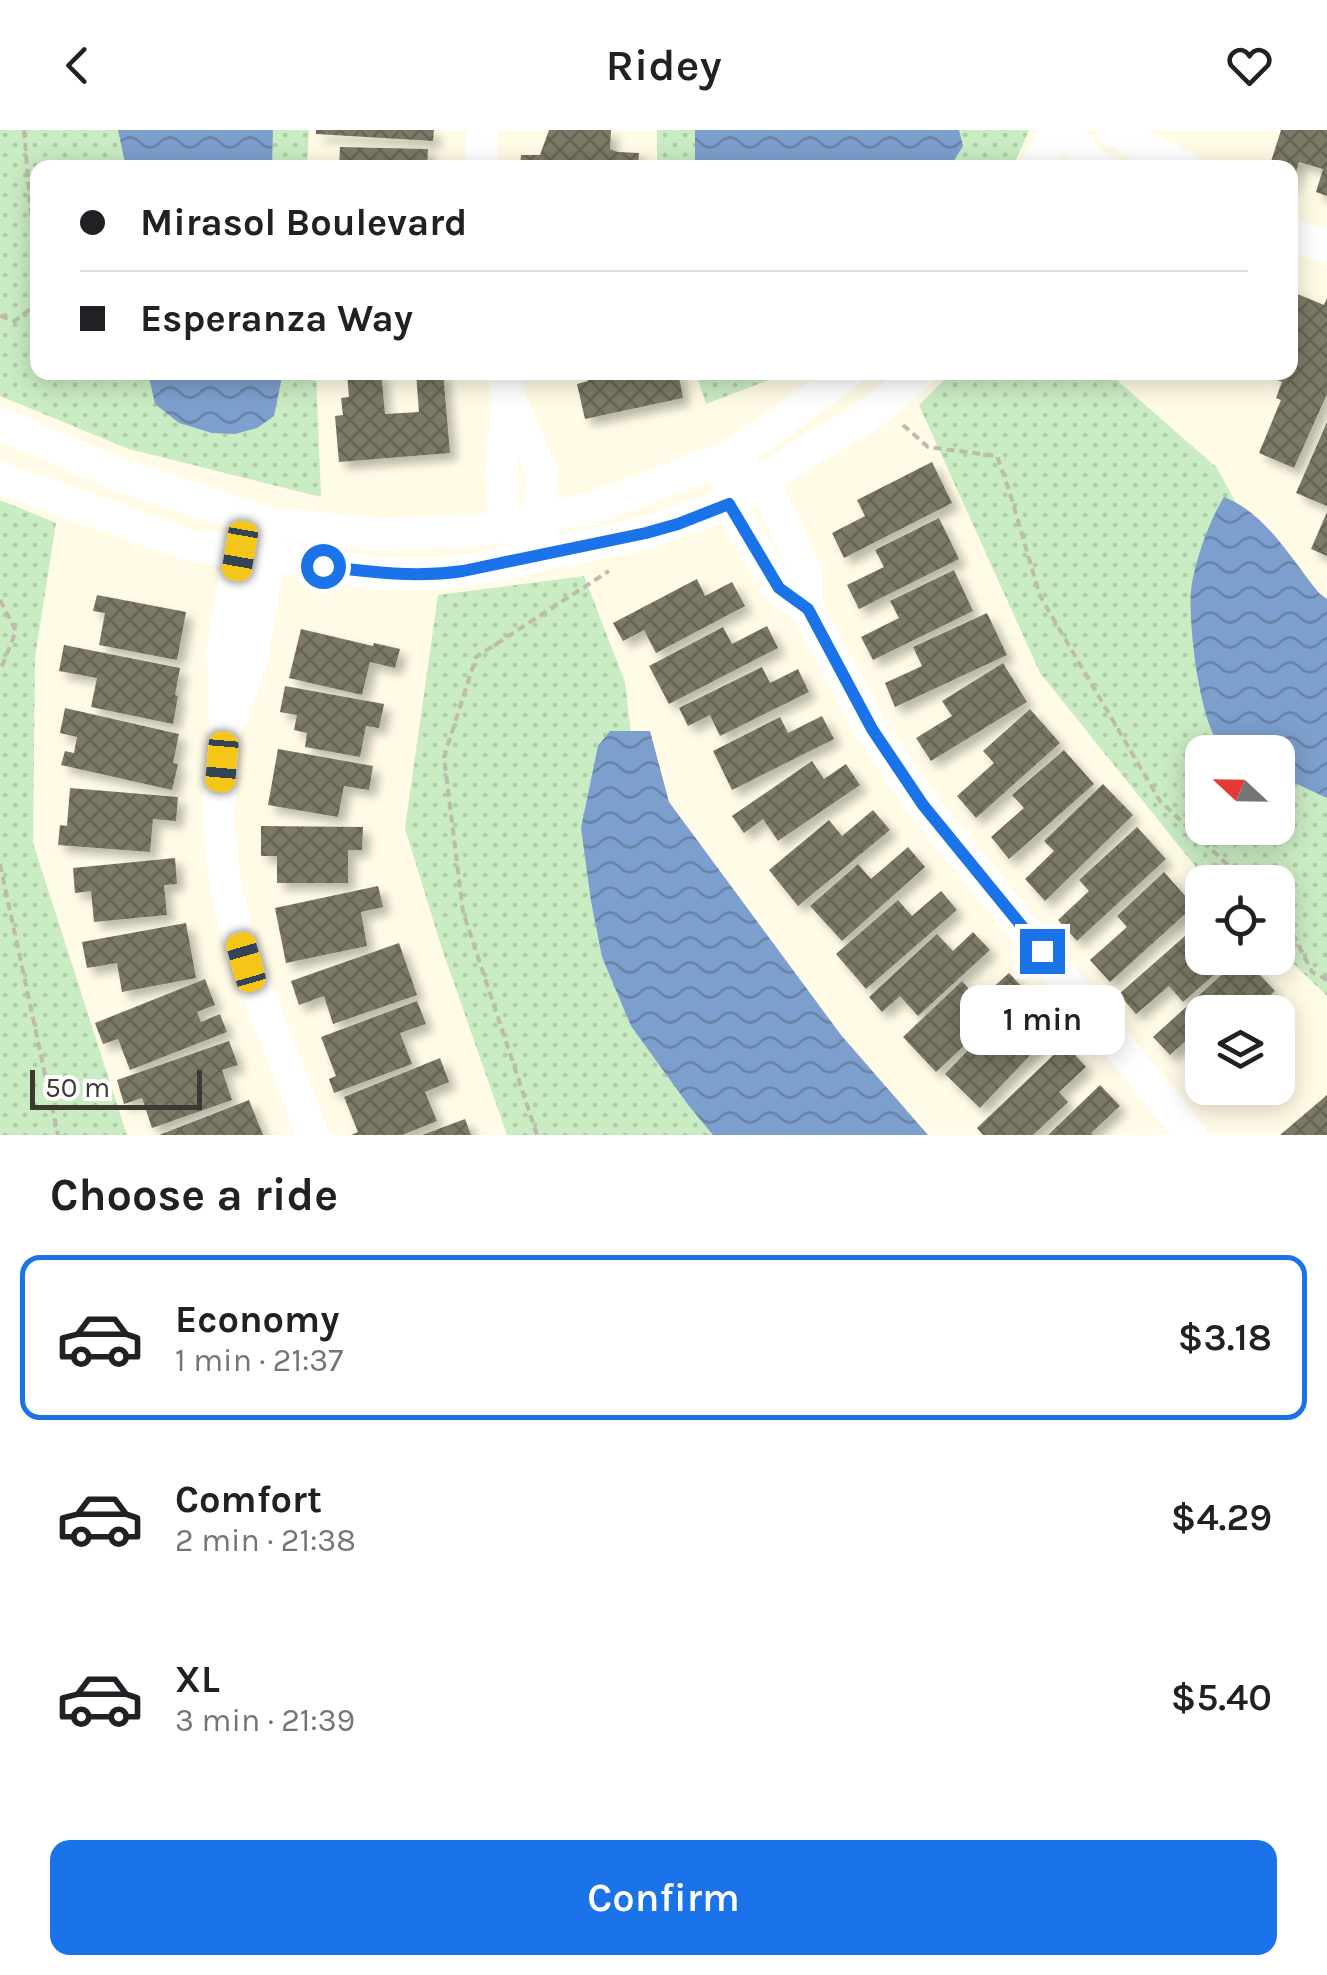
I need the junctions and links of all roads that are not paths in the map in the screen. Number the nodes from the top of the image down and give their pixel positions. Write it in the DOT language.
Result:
graph roads {
  1 [pos="482,130"];
  2 [pos="1057,130"];
  3 [pos="1067,130"];
  4 [pos="1102,130"];
  5 [pos="1112,130"];
  6 [pos="481,160"];
  7 [pos="1040,160"];
  8 [pos="1087,160"];
  9 [pos="1092,160"];
  10 [pos="1170,160"];
  11 [pos="1298,237"];
  12 [pos="1327,247"];
  13 [pos="838,380"];
  14 [pos="911,380"];
  15 [pos="506,383"];
  16 [pos="0,424"];
  17 [pos="728,458"];
  18 [pos="0,478"];
  19 [pos="763,481"];
  20 [pos="729,504"];
  21 [pos="541,518"];
  22 [pos="507,525"];
  23 [pos="259,543"];
  24 [pos="539,556"];
  25 [pos="808,609"];
  26 [pos="313,1135"];
  27 [pos="1191,1135"];
  1 -- 6 [label="street"];
  2 -- 7 [label="street"];
  3 -- 8 [label="street"];
  4 -- 9 [label="street"];
  5 -- 10 [label="street"];
  11 -- 12 [label="street"];
  13 -- 17 [label="street"];
  14 -- 19 [label="street"];
  15 -- 21 [label="street"];
  15 -- 22 [label="street"];
  16 -- 23 [label="street"];
  17 -- 19 [label="street"];
  17 -- 20 [label="street"];
  17 -- 21 [label="street"];
  18 -- 23 [label="street"];
  19 -- 20 [label="street"];
  19 -- 25 [label="street"];
  20 -- 24 [label="street"];
  20 -- 25 [label="street"];
  21 -- 22 [label="street"];
  21 -- 24 [label="street"];
  22 -- 23 [label="street"];
  22 -- 24 [label="street"];
  23 -- 24 [label="street"];
  23 -- 26 [label="street"];
  25 -- 27 [label="street"];
}
